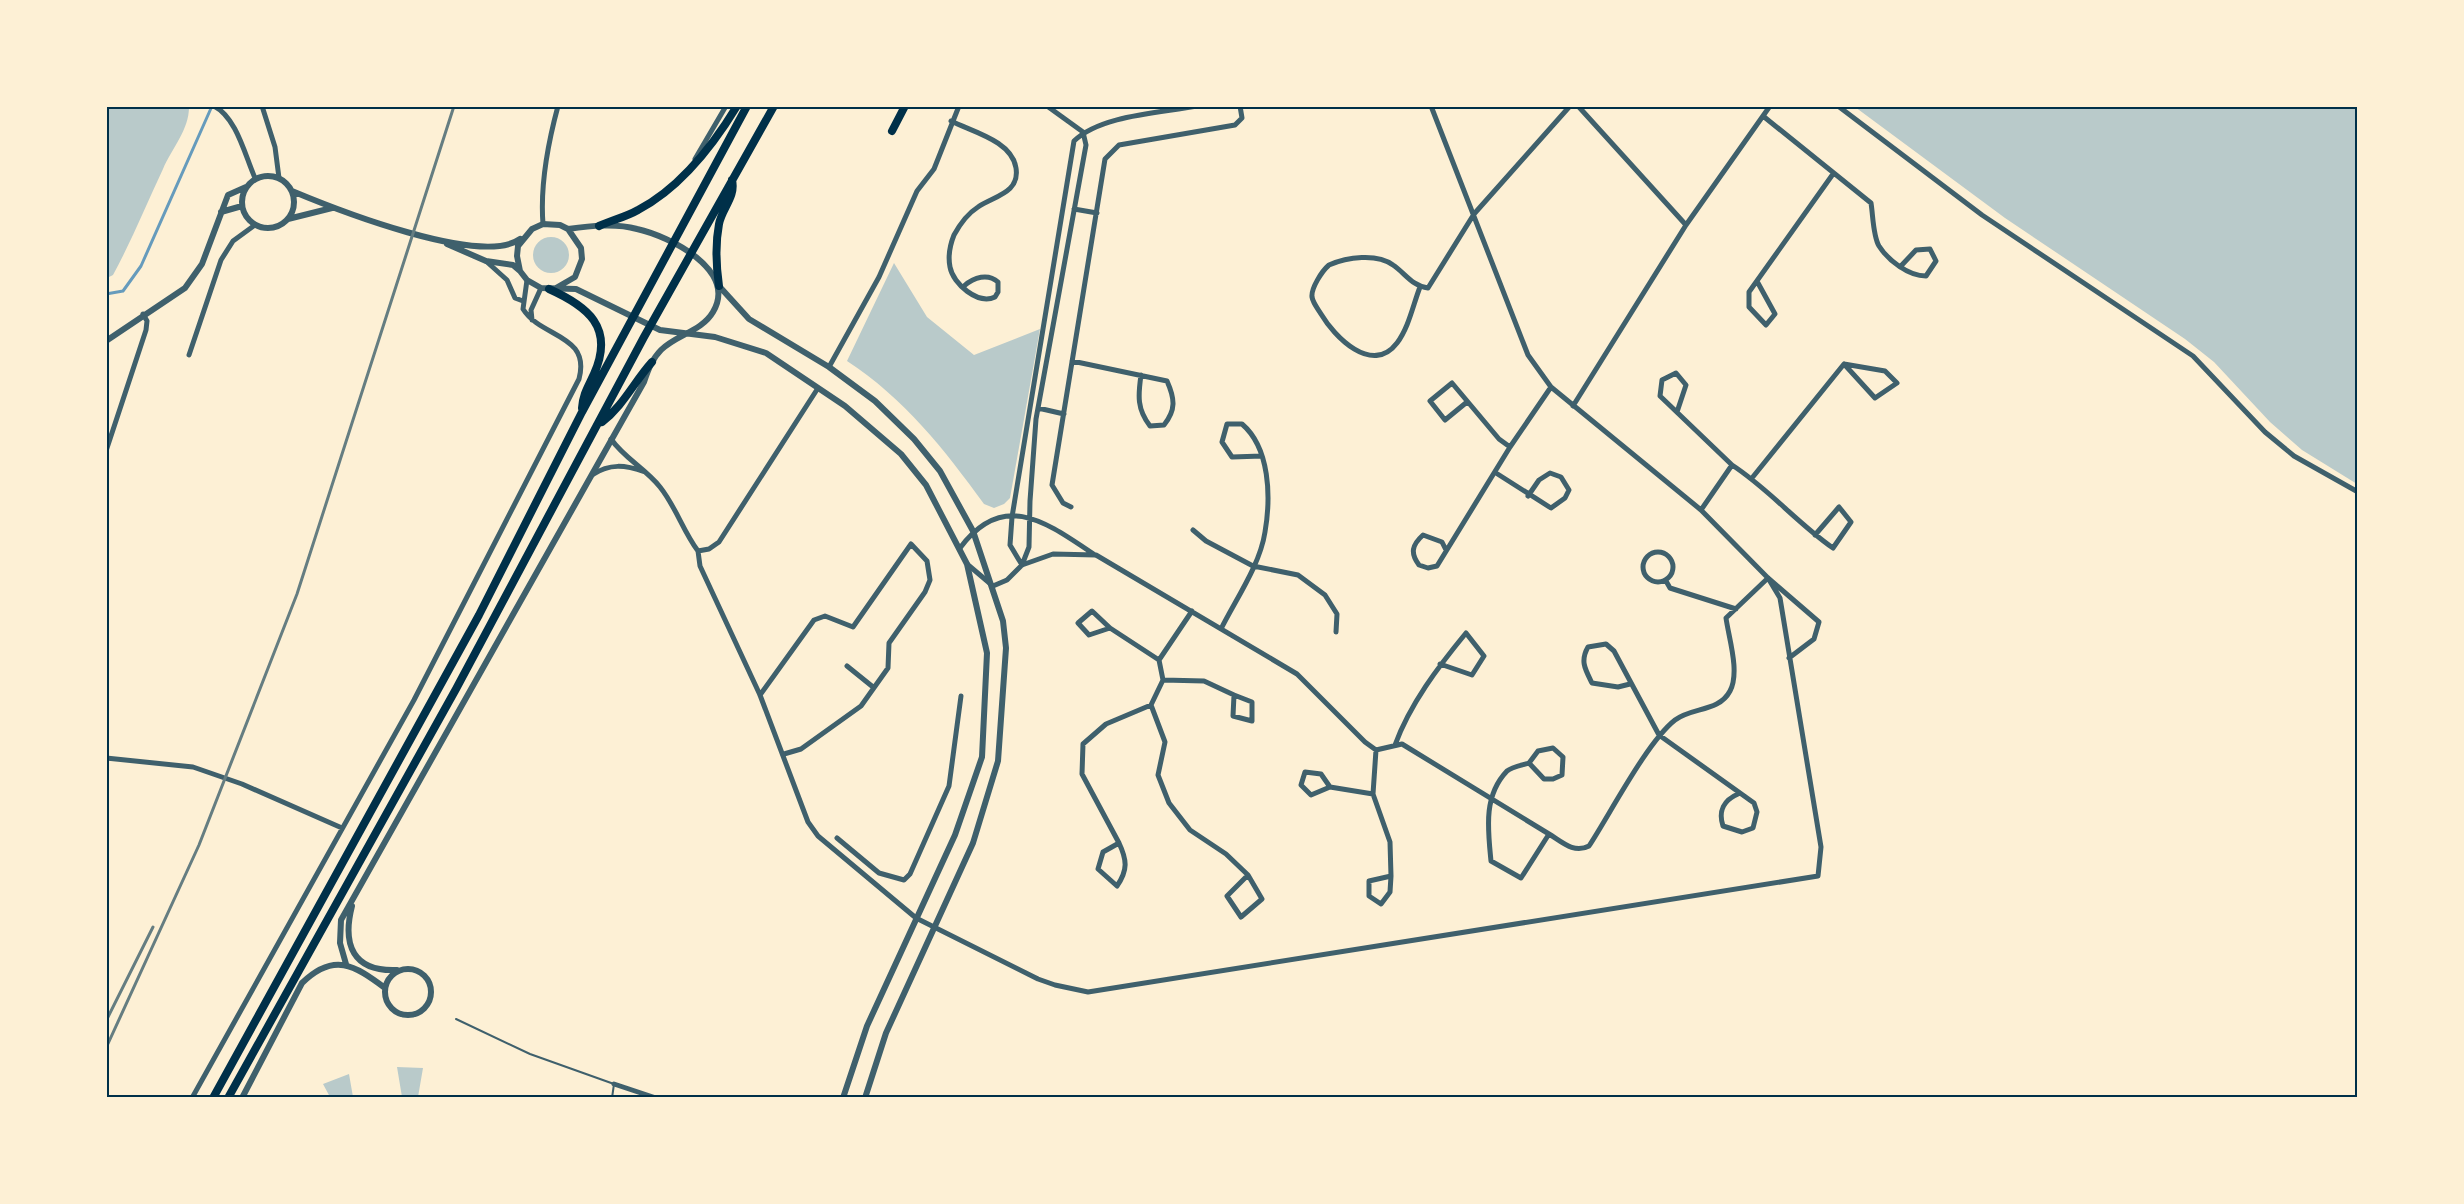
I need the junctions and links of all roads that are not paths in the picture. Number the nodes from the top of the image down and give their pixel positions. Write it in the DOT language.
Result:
graph roads {
  1 [pos="214,106"];
  2 [pos="262,106"];
  3 [pos="558,106"];
  4 [pos="726,106"];
  5 [pos="737,106"];
  6 [pos="747,106"];
  7 [pos="774,106"];
  8 [pos="905,106"];
  9 [pos="958,106"];
  10 [pos="1047,106"];
  11 [pos="1197,106"];
  12 [pos="1240,106"];
  13 [pos="1431,106"];
  14 [pos="1570,106"];
  15 [pos="1578,106"];
  16 [pos="1770,106"];
  17 [pos="1838,106"];
  18 [pos="1763,116"];
  19 [pos="951,121"];
  20 [pos="892,131"];
  21 [pos="1083,132"];
  22 [pos="690,167"];
  23 [pos="1833,174"];
  24 [pos="255,178"];
  25 [pos="279,178"];
  26 [pos="732,180"];
  27 [pos="246,187"];
  28 [pos="292,191"];
  29 [pos="242,206"];
  30 [pos="332,208"];
  31 [pos="1074,209"];
  32 [pos="221,212"];
  33 [pos="1096,213"];
  34 [pos="1474,214"];
  35 [pos="288,220"];
  36 [pos="543,224"];
  37 [pos="255,225"];
  38 [pos="1686,225"];
  39 [pos="599,226"];
  40 [pos="568,229"];
  41 [pos="523,237"];
  42 [pos="438,241"];
  43 [pos="673,243"];
  44 [pos="690,252"];
  45 [pos="486,261"];
  46 [pos="1900,267"];
  47 [pos="520,271"];
  48 [pos="527,280"];
  49 [pos="1758,283"];
  50 [pos="719,286"];
  51 [pos="964,286"];
  52 [pos="1420,287"];
  53 [pos="548,288"];
  54 [pos="523,301"];
  55 [pos="143,314"];
  56 [pos="633,317"];
  57 [pos="532,320"];
  58 [pos="651,326"];
  59 [pos="685,334"];
  60 [pos="106,341"];
  61 [pos="189,355"];
  62 [pos="1072,361"];
  63 [pos="652,362"];
  64 [pos="1844,364"];
  65 [pos="829,368"];
  66 [pos="1141,375"];
  67 [pos="1551,387"];
  68 [pos="818,388"];
  69 [pos="1467,402"];
  70 [pos="1573,406"];
  71 [pos="1038,408"];
  72 [pos="582,412"];
  73 [pos="1677,412"];
  74 [pos="1064,414"];
  75 [pos="599,424"];
  76 [pos="611,439"];
  77 [pos="1510,447"];
  78 [pos="106,451"];
  79 [pos="1262,456"];
  80 [pos="1731,465"];
  81 [pos="646,472"];
  82 [pos="1496,473"];
  83 [pos="590,476"];
  84 [pos="1752,478"];
  85 [pos="2358,492"];
  86 [pos="1528,496"];
  87 [pos="1071,507"];
  88 [pos="1701,510"];
  89 [pos="1012,517"];
  90 [pos="1029,518"];
  91 [pos="1193,530"];
  92 [pos="973,531"];
  93 [pos="1815,535"];
  94 [pos="960,548"];
  95 [pos="1446,550"];
  96 [pos="698,551"];
  97 [pos="1096,555"];
  98 [pos="966,564"];
  99 [pos="1022,565"];
  100 [pos="1253,566"];
  101 [pos="1768,578"];
  102 [pos="1666,581"];
  103 [pos="993,586"];
  104 [pos="1736,609"];
  105 [pos="1192,611"];
  106 [pos="1110,628"];
  107 [pos="1221,629"];
  108 [pos="1336,632"];
  109 [pos="1789,658"];
  110 [pos="1159,660"];
  111 [pos="1440,664"];
  112 [pos="847,666"];
  113 [pos="1163,680"];
  114 [pos="1630,684"];
  115 [pos="873,687"];
  116 [pos="760,695"];
  117 [pos="1234,695"];
  118 [pos="961,696"];
  119 [pos="1151,705"];
  120 [pos="1659,735"];
  121 [pos="1395,745"];
  122 [pos="1376,750"];
  123 [pos="783,754"];
  124 [pos="106,758"];
  125 [pos="1529,763"];
  126 [pos="1330,787"];
  127 [pos="1373,794"];
  128 [pos="1738,794"];
  129 [pos="1492,797"];
  130 [pos="342,828"];
  131 [pos="1549,834"];
  132 [pos="837,838"];
  133 [pos="1119,843"];
  134 [pos="879,873"];
  135 [pos="1248,875"];
  136 [pos="1391,876"];
  137 [pos="871,881"];
  138 [pos="352,903"];
  139 [pos="916,918"];
  140 [pos="935,928"];
  141 [pos="346,964"];
  142 [pos="399,970"];
  143 [pos="385,988"];
  144 [pos="456,1019"];
  145 [pos="614,1084"];
  146 [pos="192,1098"];
  147 [pos="213,1098"];
  148 [pos="228,1098"];
  149 [pos="242,1098"];
  150 [pos="612,1098"];
  151 [pos="656,1098"];
  152 [pos="843,1098"];
  153 [pos="865,1098"];
  1 -- 24 [label="street"];
  2 -- 25 [label="street"];
  3 -- 36 [label="street"];
  4 -- 22 [label="street"];
  5 -- 22 [label="main road"];
  6 -- 43 [label="main road"];
  7 -- 26 [label="main road"];
  8 -- 20 [label="main road"];
  9 -- 19 [label="street"];
  10 -- 21 [label="street"];
  11 -- 21 [label="street"];
  12 -- 33 [label="street"];
  13 -- 34 [label="street"];
  14 -- 34 [label="street"];
  15 -- 38 [label="street"];
  16 -- 18 [label="street"];
  17 -- 85 [label="street"];
  18 -- 23 [label="street"];
  18 -- 38 [label="street"];
  19 -- 51 [label="street"];
  19 -- 65 [label="street"];
  21 -- 31 [label="street"];
  21 -- 89 [label="street"];
  22 -- 39 [label="main road"];
  23 -- 46 [label="street"];
  23 -- 49 [label="street"];
  24 -- 25 [label="street"];
  24 -- 27 [label="street"];
  25 -- 28 [label="street"];
  26 -- 44 [label="main road"];
  26 -- 50 [label="main road"];
  27 -- 29 [label="street"];
  27 -- 32 [label="street"];
  28 -- 30 [label="street"];
  28 -- 35 [label="street"];
  29 -- 32 [label="street"];
  29 -- 37 [label="street"];
  30 -- 35 [label="street"];
  30 -- 42 [label="street"];
  31 -- 33 [label="street"];
  31 -- 71 [label="street"];
  32 -- 55 [label="street"];
  33 -- 62 [label="street"];
  34 -- 52 [label="street"];
  34 -- 67 [label="street"];
  35 -- 37 [label="street"];
  36 -- 40 [label="street"];
  36 -- 41 [label="street"];
  37 -- 61 [label="street"];
  38 -- 70 [label="street"];
  39 -- 40 [label="street"];
  39 -- 43 [label="street"];
  40 -- 53 [label="street"];
  41 -- 42 [label="street"];
  41 -- 47 [label="street"];
  42 -- 45 [label="street"];
  43 -- 44 [label="street"];
  43 -- 56 [label="main road"];
  44 -- 50 [label="street"];
  44 -- 58 [label="main road"];
  45 -- 47 [label="street"];
  45 -- 54 [label="street"];
  46 -- 46 [label="street"];
  47 -- 48 [label="street"];
  48 -- 53 [label="street"];
  48 -- 54 [label="street"];
  49 -- 49 [label="street"];
  50 -- 59 [label="street"];
  50 -- 65 [label="street"];
  51 -- 51 [label="street"];
  52 -- 52 [label="street"];
  53 -- 56 [label="street"];
  53 -- 57 [label="street"];
  53 -- 72 [label="main road"];
  54 -- 57 [label="street"];
  55 -- 60 [label="street"];
  55 -- 78 [label="street"];
  56 -- 58 [label="street"];
  56 -- 72 [label="main road"];
  57 -- 130 [label="street"];
  58 -- 59 [label="street"];
  58 -- 75 [label="main road"];
  59 -- 63 [label="street"];
  59 -- 68 [label="street"];
  62 -- 66 [label="street"];
  62 -- 74 [label="street"];
  63 -- 75 [label="main road"];
  63 -- 76 [label="street"];
  64 -- 64 [label="street"];
  64 -- 84 [label="street"];
  65 -- 92 [label="street"];
  66 -- 66 [label="street"];
  67 -- 70 [label="street"];
  67 -- 77 [label="street"];
  68 -- 94 [label="street"];
  68 -- 96 [label="street"];
  69 -- 69 [label="street"];
  69 -- 77 [label="street"];
  70 -- 88 [label="street"];
  71 -- 74 [label="street"];
  71 -- 90 [label="street"];
  72 -- 147 [label="main road"];
  73 -- 73 [label="street"];
  73 -- 80 [label="street"];
  74 -- 87 [label="street"];
  75 -- 148 [label="main road"];
  76 -- 81 [label="street"];
  76 -- 83 [label="street"];
  77 -- 82 [label="street"];
  79 -- 79 [label="street"];
  79 -- 100 [label="street"];
  80 -- 84 [label="street"];
  80 -- 88 [label="street"];
  81 -- 83 [label="street"];
  81 -- 96 [label="street"];
  82 -- 86 [label="street"];
  82 -- 95 [label="street"];
  83 -- 138 [label="street"];
  84 -- 93 [label="street"];
  86 -- 86 [label="street"];
  88 -- 101 [label="street"];
  89 -- 90 [label="street"];
  89 -- 92 [label="street"];
  89 -- 99 [label="street"];
  90 -- 97 [label="street"];
  90 -- 99 [label="street"];
  91 -- 100 [label="street"];
  92 -- 94 [label="street"];
  92 -- 103 [label="street"];
  93 -- 93 [label="street"];
  94 -- 98 [label="street"];
  95 -- 95 [label="street"];
  96 -- 116 [label="street"];
  97 -- 99 [label="street"];
  97 -- 105 [label="street"];
  98 -- 103 [label="street"];
  98 -- 139 [label="street"];
  99 -- 103 [label="street"];
  100 -- 107 [label="street"];
  100 -- 108 [label="street"];
  101 -- 104 [label="street"];
  101 -- 109 [label="street"];
  101 -- 109 [label="street"];
  102 -- 102 [label="street"];
  102 -- 104 [label="street"];
  103 -- 140 [label="street"];
  104 -- 120 [label="street"];
  105 -- 107 [label="street"];
  105 -- 110 [label="street"];
  106 -- 106 [label="street"];
  106 -- 110 [label="street"];
  107 -- 122 [label="street"];
  109 -- 140 [label="street"];
  110 -- 113 [label="street"];
  111 -- 111 [label="street"];
  111 -- 121 [label="street"];
  112 -- 115 [label="street"];
  113 -- 117 [label="street"];
  113 -- 119 [label="street"];
  114 -- 114 [label="street"];
  114 -- 120 [label="street"];
  115 -- 116 [label="street"];
  115 -- 123 [label="street"];
  116 -- 123 [label="street"];
  117 -- 117 [label="street"];
  118 -- 134 [label="street"];
  119 -- 133 [label="street"];
  119 -- 135 [label="street"];
  120 -- 128 [label="street"];
  120 -- 131 [label="street"];
  121 -- 122 [label="street"];
  121 -- 129 [label="street"];
  122 -- 127 [label="street"];
  123 -- 137 [label="street"];
  124 -- 130 [label="street"];
  125 -- 125 [label="street"];
  125 -- 129 [label="street"];
  126 -- 126 [label="street"];
  126 -- 127 [label="street"];
  127 -- 136 [label="street"];
  128 -- 128 [label="street"];
  129 -- 131 [label="street"];
  129 -- 131 [label="street"];
  130 -- 146 [label="street"];
  132 -- 134 [label="street"];
  133 -- 133 [label="street"];
  134 -- 137 [label="street"];
  135 -- 135 [label="street"];
  136 -- 136 [label="street"];
  137 -- 139 [label="street"];
  138 -- 141 [label="street"];
  138 -- 142 [label="street"];
  139 -- 140 [label="street"];
  139 -- 152 [label="street"];
  140 -- 153 [label="street"];
  141 -- 143 [label="street"];
  141 -- 149 [label="street"];
  142 -- 143 [label="street"];
  142 -- 143 [label="street"];
  144 -- 145 [label="lane"];
  145 -- 150 [label="lane"];
  145 -- 151 [label="street"];
}
